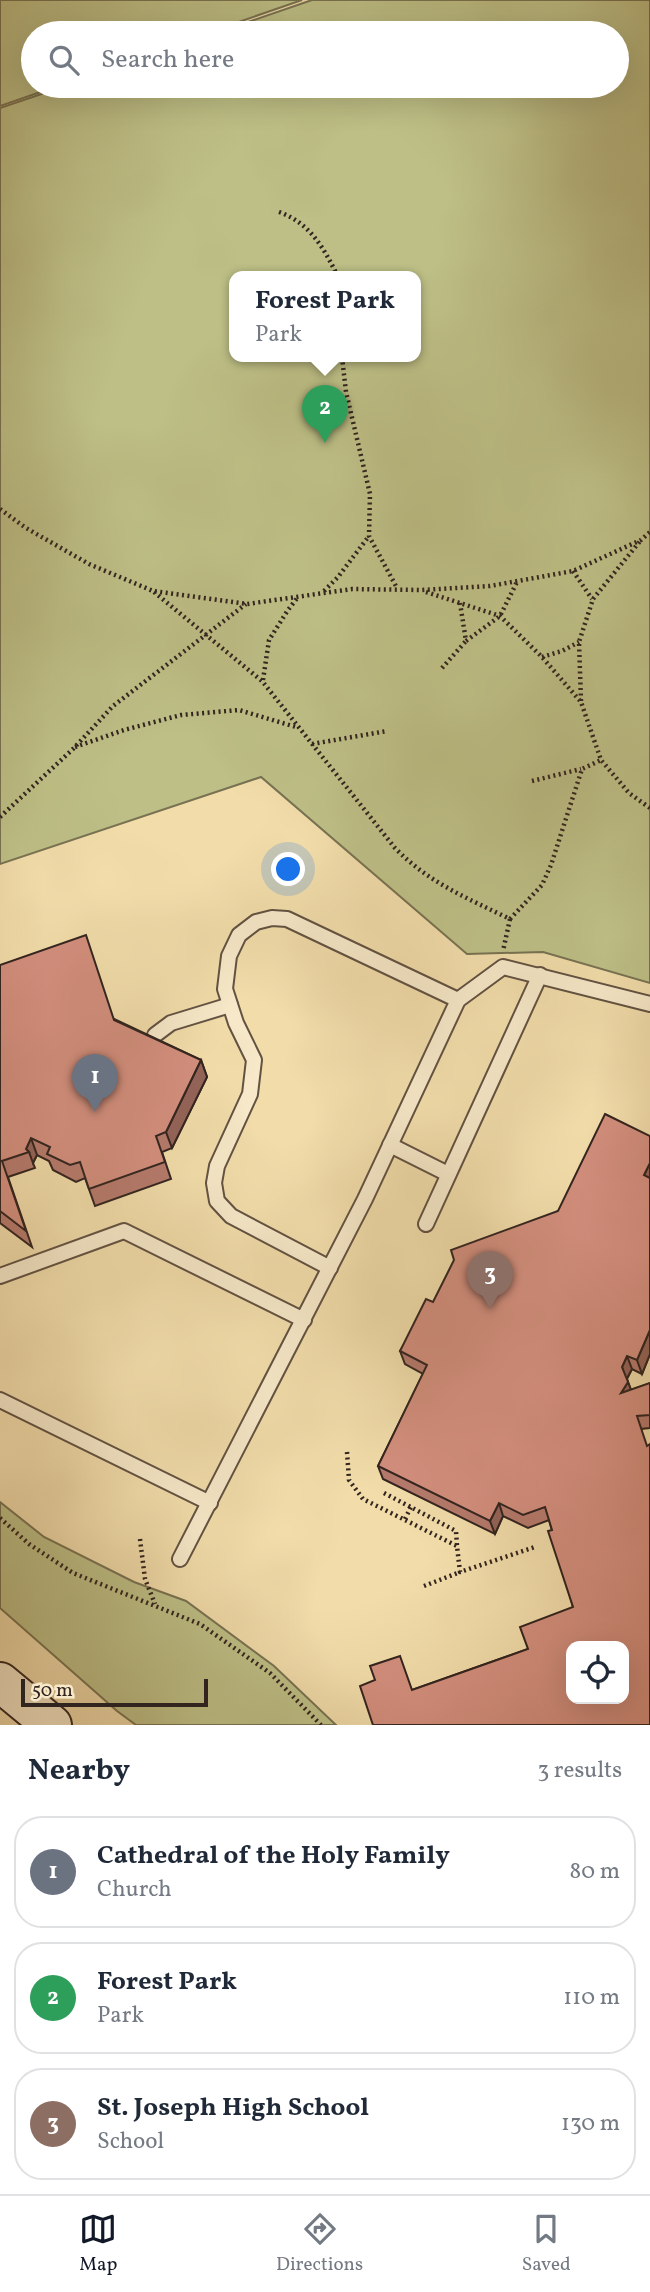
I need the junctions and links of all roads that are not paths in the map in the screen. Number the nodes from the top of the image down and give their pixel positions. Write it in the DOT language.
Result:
graph roads {
  1 [pos="540,975"];
  2 [pos="458,1000"];
  3 [pos="650,1004"];
  4 [pos="230,1005"];
  5 [pos="155,1035"];
  6 [pos="390,1145"];
  7 [pos="449,1174"];
  8 [pos="426,1224"];
  9 [pos="330,1268"];
  10 [pos="0,1276"];
  11 [pos="304,1320"];
  12 [pos="0,1401"];
  13 [pos="210,1503"];
  14 [pos="180,1559"];
  15 [pos="0,1682"];
  16 [pos="52,1725"];
  1 -- 2 [label="lane"];
  1 -- 3 [label="lane"];
  1 -- 7 [label="lane"];
  2 -- 4 [label="lane"];
  2 -- 6 [label="lane"];
  4 -- 5 [label="lane"];
  4 -- 9 [label="lane"];
  6 -- 7 [label="lane"];
  6 -- 9 [label="lane"];
  7 -- 8 [label="lane"];
  9 -- 11 [label="lane"];
  10 -- 11 [label="lane"];
  11 -- 13 [label="lane"];
  12 -- 13 [label="lane"];
  13 -- 14 [label="lane"];
  15 -- 16 [label="main road"];
}
